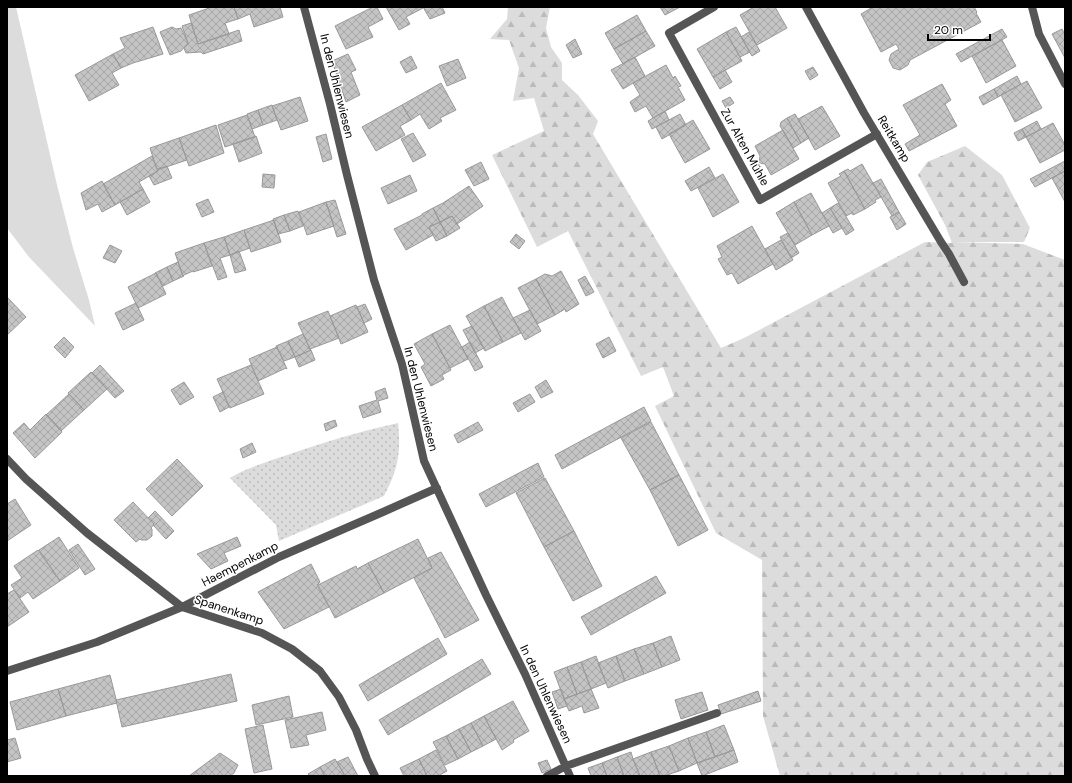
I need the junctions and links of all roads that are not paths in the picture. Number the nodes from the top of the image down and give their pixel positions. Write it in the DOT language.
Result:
graph roads {
  1 [pos="304,7"];
  2 [pos="714,7"];
  3 [pos="806,7"];
  4 [pos="1032,7"];
  5 [pos="1065,84"];
  6 [pos="877,134"];
  7 [pos="964,282"];
  8 [pos="7,459"];
  9 [pos="437,488"];
  10 [pos="182,607"];
  11 [pos="7,671"];
  12 [pos="717,713"];
  13 [pos="566,766"];
  14 [pos="375,776"];
  15 [pos="547,776"];
  16 [pos="570,776"];
  1 -- 9 [label="street, In den Uhlenwiesen"];
  2 -- 6 [label="street, Zur Alten Mühle"];
  3 -- 6 [label="street, Reitkamp"];
  4 -- 5 [label="street"];
  6 -- 7 [label="street, Reitkamp"];
  8 -- 10 [label="street, Spanenkamp"];
  9 -- 10 [label="street, Haempenkamp"];
  9 -- 13 [label="street, In den Uhlenwiesen"];
  10 -- 11 [label="street, Haempenkamp"];
  10 -- 14 [label="street, Spanenkamp"];
  12 -- 13 [label="street"];
  13 -- 15 [label="street"];
  13 -- 16 [label="street, In den Uhlenwiesen"];
}
